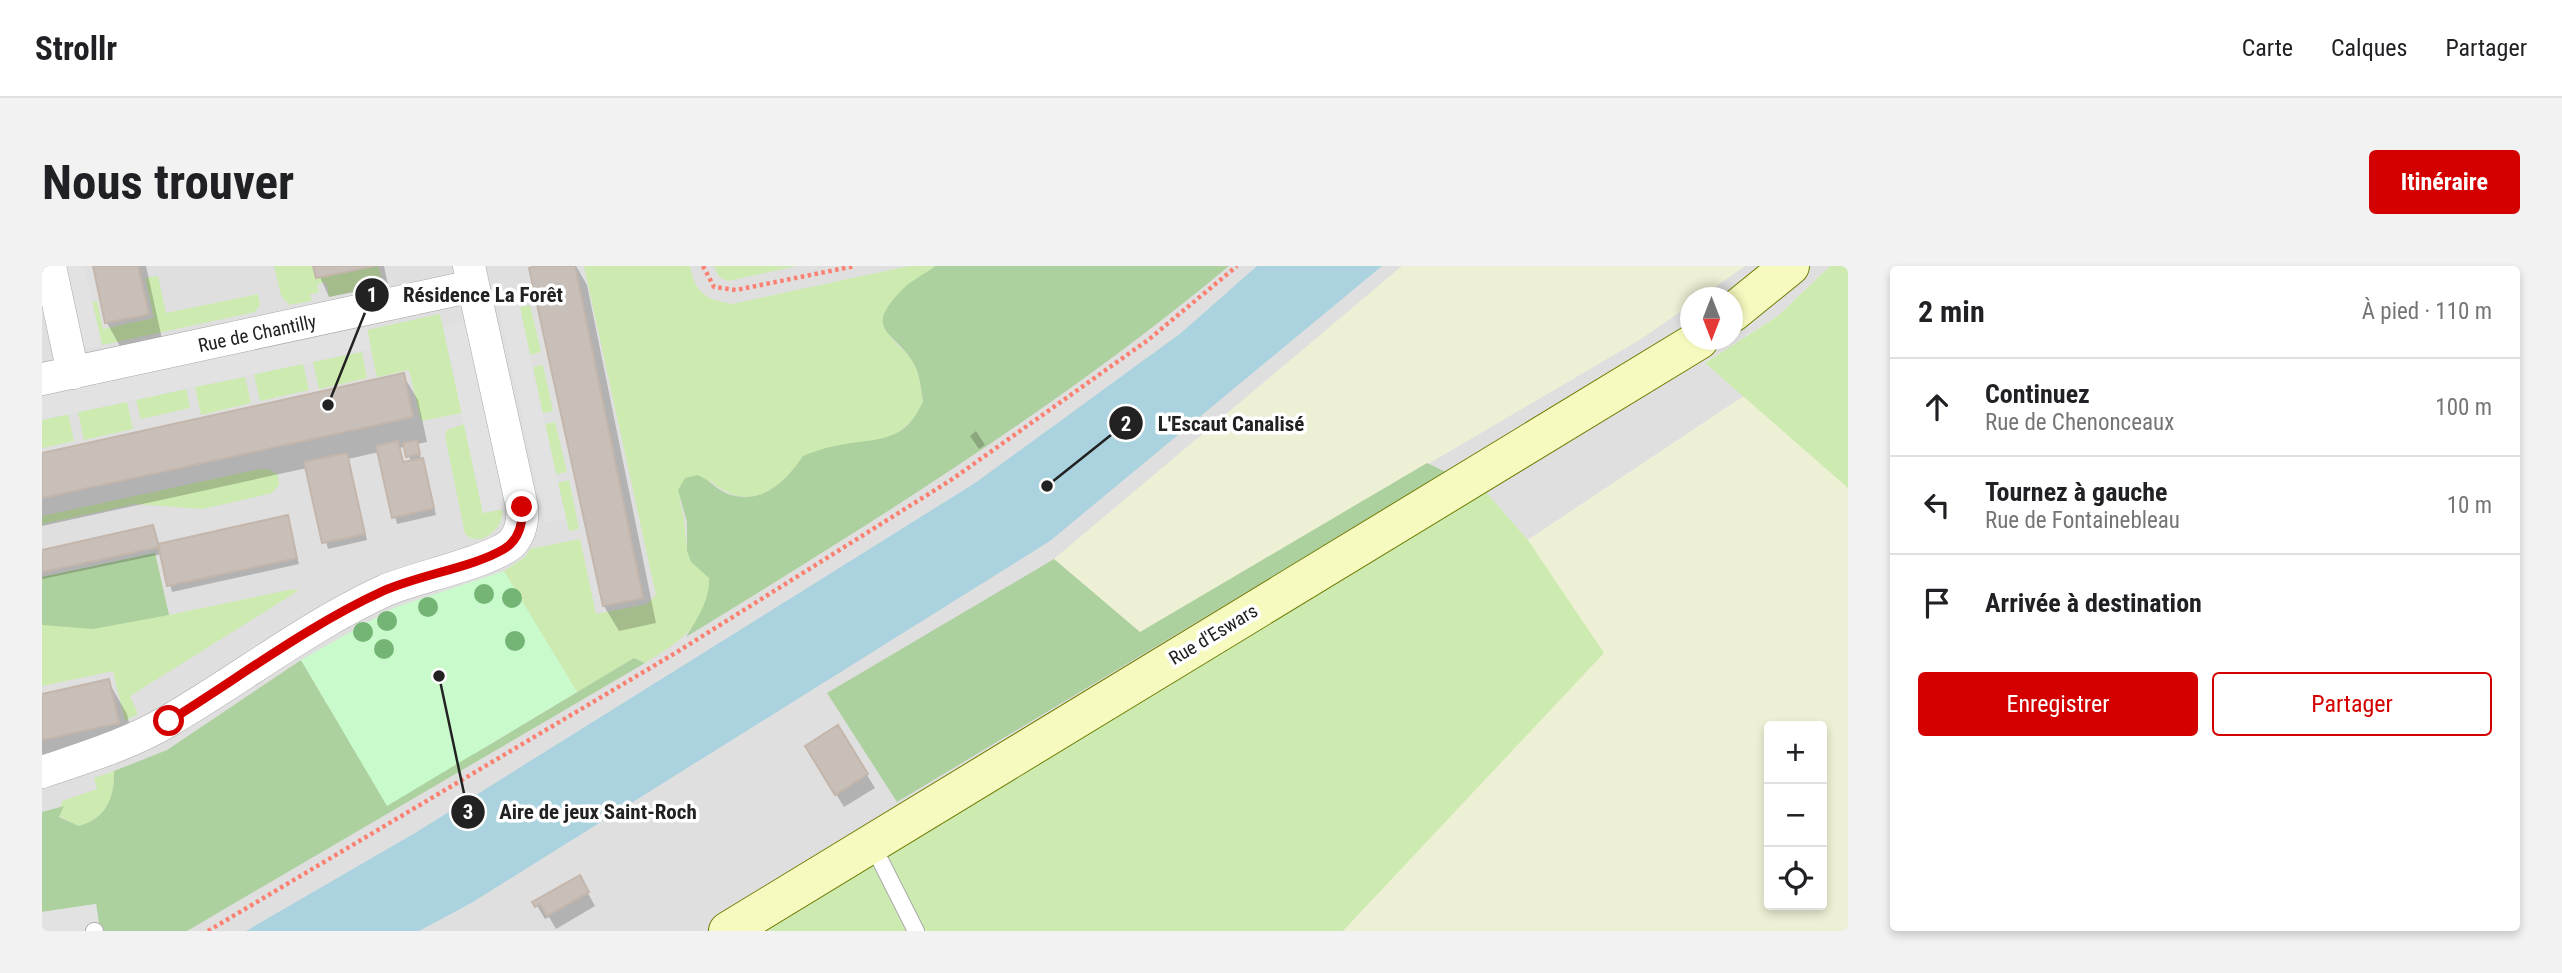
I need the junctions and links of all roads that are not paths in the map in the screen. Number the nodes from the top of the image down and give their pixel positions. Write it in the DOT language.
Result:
graph roads {
  1 [pos="50,266"];
  2 [pos="1790,266"];
  3 [pos="471,276"];
  4 [pos="1743,304"];
  5 [pos="1683,350"];
  6 [pos="73,373"];
  7 [pos="42,379"];
  8 [pos="42,772"];
  9 [pos="872,842"];
  10 [pos="728,931"];
  11 [pos="916,931"];
  1 -- 6 [label="street"];
  2 -- 4 [label="street"];
  3 -- 6 [label="street, Rue de Chantilly"];
  3 -- 8 [label="street"];
  5 -- 9 [label="street, Rue d'Eswars"];
  6 -- 7 [label="street, Rue de Chantilly"];
  9 -- 10 [label="street, Rue d'Eswars"];
  9 -- 11 [label="lane"];
}
